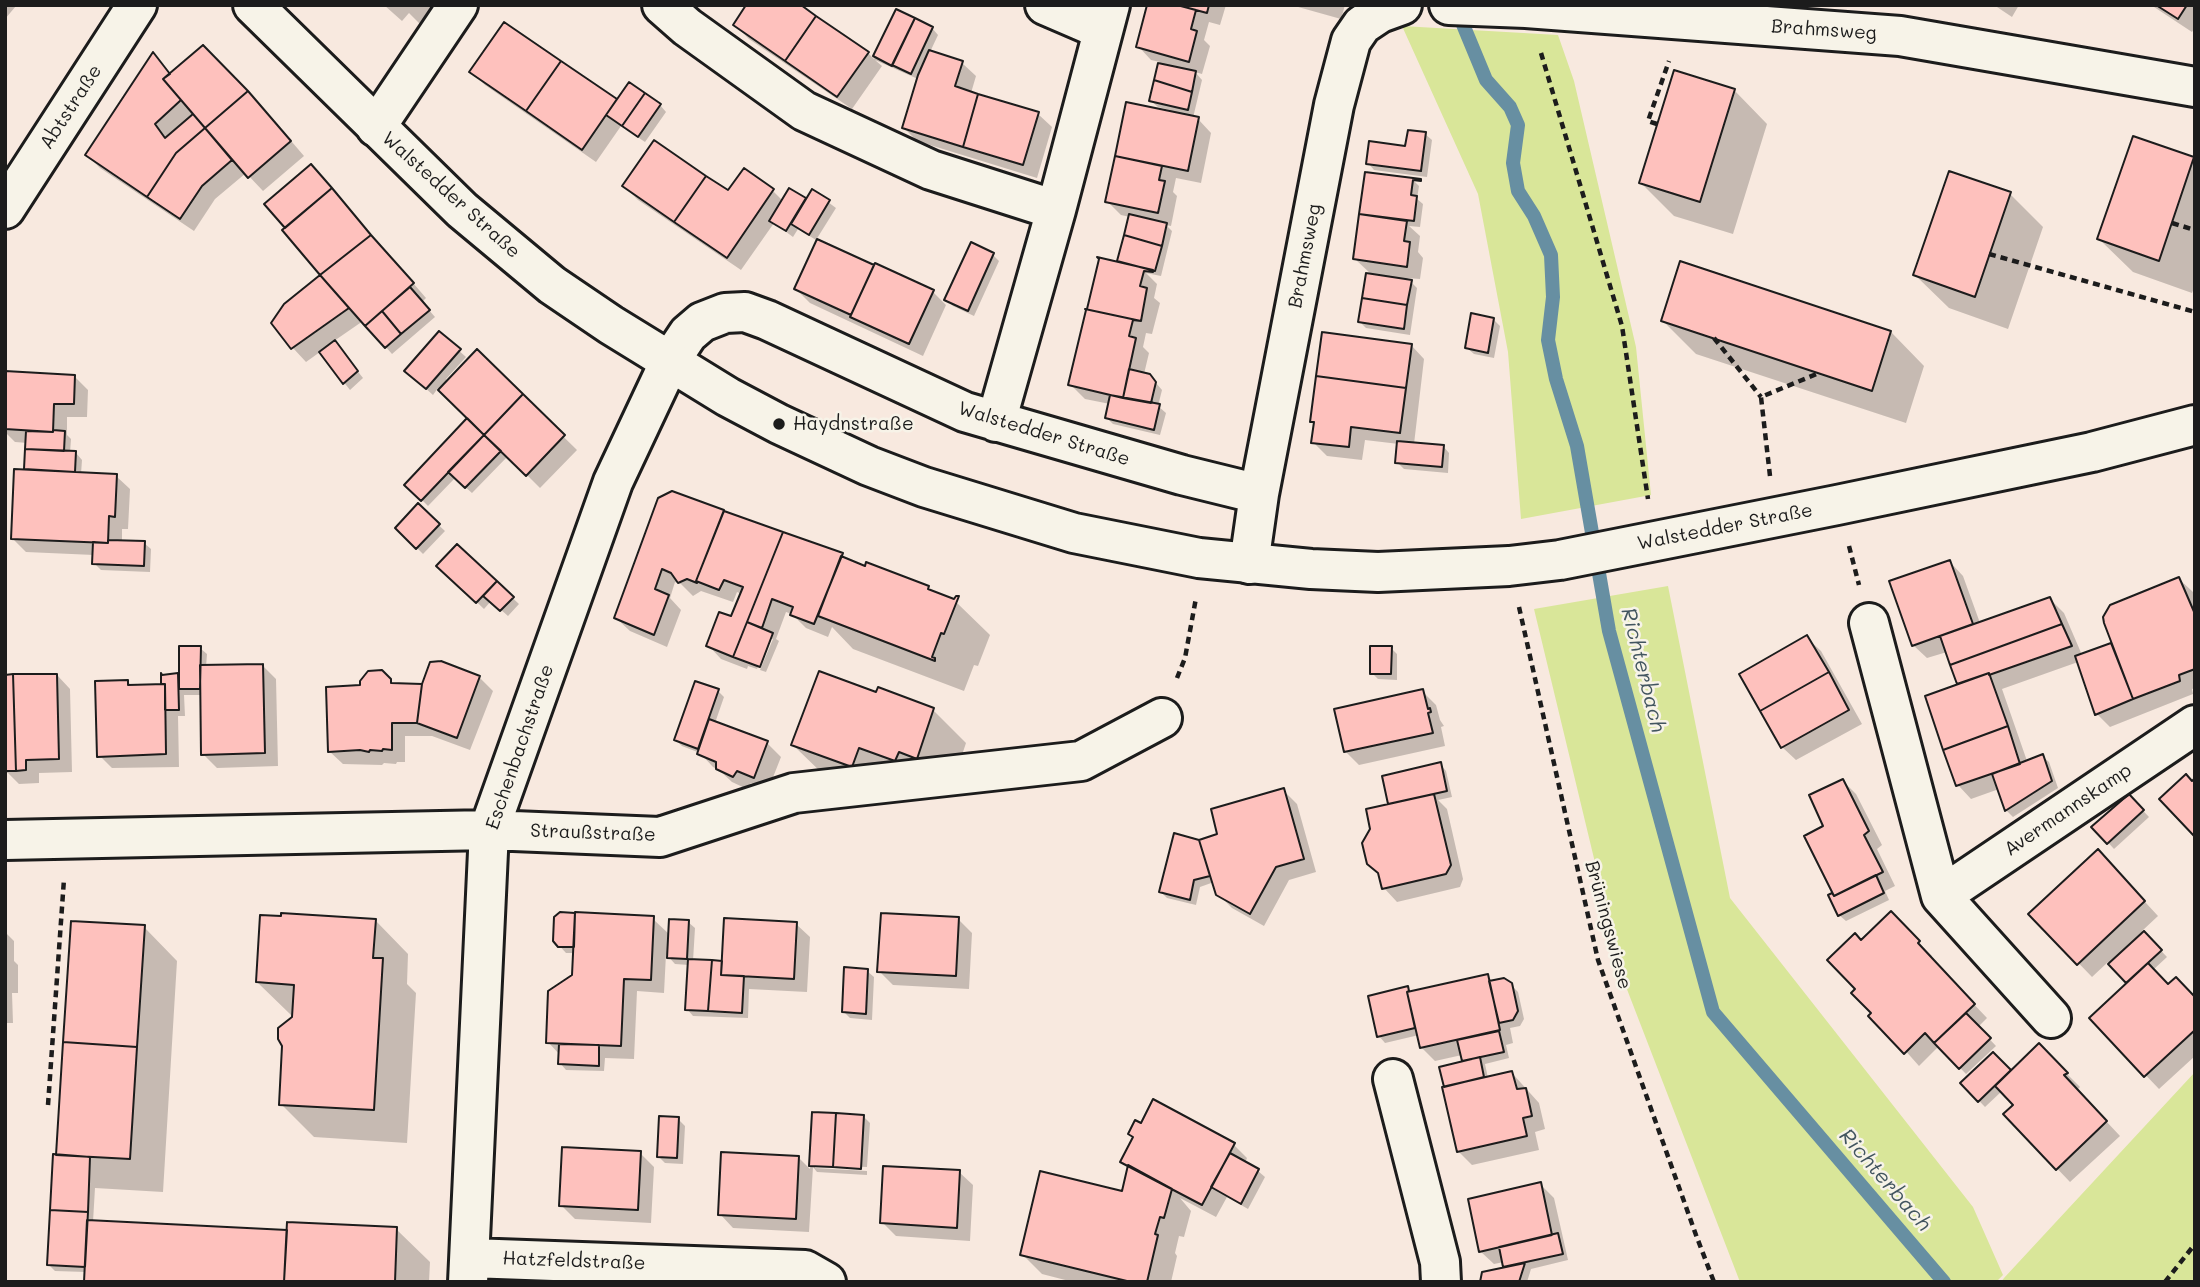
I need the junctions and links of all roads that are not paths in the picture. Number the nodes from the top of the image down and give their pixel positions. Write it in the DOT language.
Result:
graph roads {
  1 [pos="137,5"];
  2 [pos="253,5"];
  3 [pos="458,5"];
  4 [pos="1045,5"];
  5 [pos="1402,5"];
  6 [pos="1449,5"];
  7 [pos="674,16"];
  8 [pos="1107,18"];
  9 [pos="2195,87"];
  10 [pos="376,127"];
  11 [pos="5,209"];
  12 [pos="1056,210"];
  13 [pos="670,361"];
  14 [pos="996,422"];
  15 [pos="2195,425"];
  16 [pos="1259,494"];
  17 [pos="1248,564"];
  18 [pos="1869,623"];
  19 [pos="1162,718"];
  20 [pos="2195,725"];
  21 [pos="489,830"];
  22 [pos="5,840"];
  23 [pos="1941,895"];
  24 [pos="2051,1018"];
  25 [pos="1393,1079"];
  26 [pos="469,1270"];
  27 [pos="815,1276"];
  28 [pos="1441,1282"];
  1 -- 11 [label="street, Abtstraße"];
  2 -- 10 [label="street, Walstedder Straße"];
  3 -- 10 [label="street"];
  4 -- 8 [label="street"];
  5 -- 16 [label="street, Brahmsweg"];
  6 -- 9 [label="street, Brahmsweg"];
  7 -- 12 [label="street"];
  8 -- 12 [label="street"];
  10 -- 13 [label="street, Walstedder Straße"];
  12 -- 14 [label="street"];
  13 -- 14 [label="street, Walstedder Straße"];
  13 -- 17 [label="street, Walstedder Straße"];
  13 -- 21 [label="street, Eschenbachstraße"];
  14 -- 16 [label="street, Walstedder Straße"];
  15 -- 17 [label="street, Walstedder Straße"];
  16 -- 17 [label="street"];
  18 -- 23 [label="street"];
  19 -- 21 [label="street, Straußstraße"];
  20 -- 23 [label="street, Avermannskamp"];
  21 -- 22 [label="street, Straußstraße"];
  21 -- 26 [label="street, Eschenbachstraße"];
  23 -- 24 [label="street"];
  25 -- 28 [label="street"];
  26 -- 27 [label="street, Hatzfeldstraße"];
}
